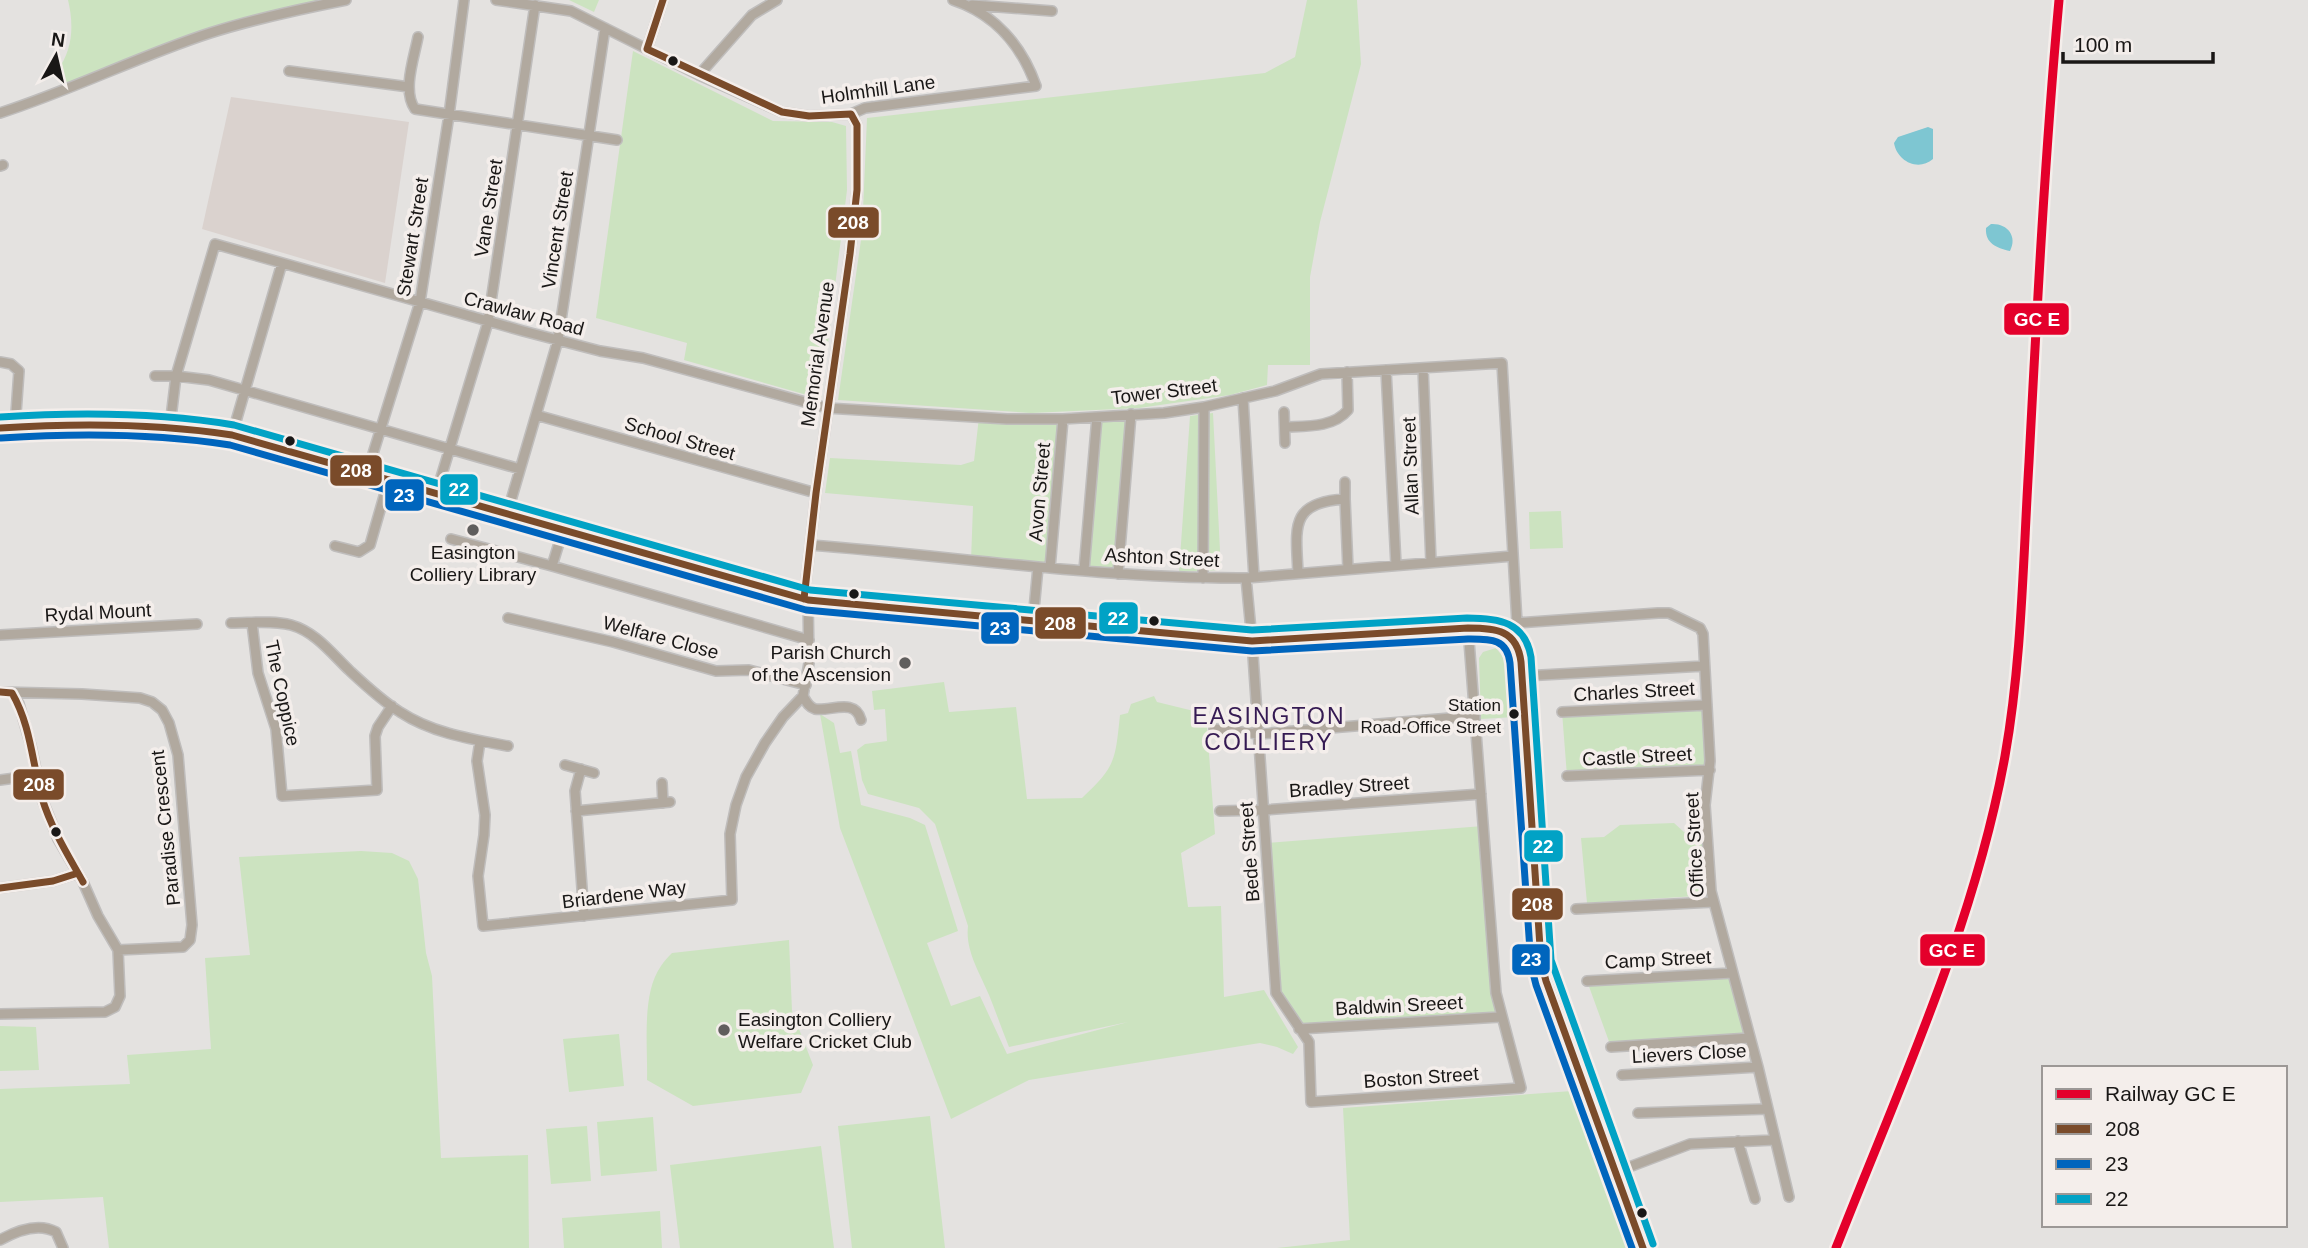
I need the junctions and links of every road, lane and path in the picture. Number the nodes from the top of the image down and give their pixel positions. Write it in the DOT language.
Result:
graph roads {
  1 [pos="346,0"];
  2 [pos="464,0"];
  3 [pos="496,0"];
  4 [pos="663,0"];
  5 [pos="777,0"];
  6 [pos="953,0"];
  7 [pos="966,4"];
  8 [pos="535,5"];
  9 [pos="1052,11"];
  10 [pos="605,28"];
  11 [pos="418,37"];
  12 [pos="647,49"];
  13 [pos="289,71"];
  14 [pos="699,75"];
  15 [pos="409,87"];
  16 [pos="0,113"];
  17 [pos="851,114"];
  18 [pos="449,115"];
  19 [pos="519,125"];
  20 [pos="589,136"];
  21 [pos="617,140"];
  22 [pos="282,263"];
  23 [pos="420,302"];
  24 [pos="488,322"];
  25 [pos="558,340"];
  26 [pos="0,362"];
  27 [pos="1423,368"];
  28 [pos="1386,370"];
  29 [pos="1347,372"];
  30 [pos="155,376"];
  31 [pos="176,376"];
  32 [pos="244,389"];
  33 [pos="1243,398"];
  34 [pos="1204,407"];
  35 [pos="827,408"];
  36 [pos="1284,412"];
  37 [pos="1131,414"];
  38 [pos="536,415"];
  39 [pos="1097,417"];
  40 [pos="1063,419"];
  41 [pos="170,426"];
  42 [pos="15,427"];
  43 [pos="1284,427"];
  44 [pos="0,428"];
  45 [pos="381,429"];
  46 [pos="232,435"];
  47 [pos="1285,443"];
  48 [pos="449,448"];
  49 [pos="520,469"];
  50 [pos="367,473"];
  51 [pos="389,480"];
  52 [pos="1345,482"];
  53 [pos="816,493"];
  54 [pos="436,494"];
  55 [pos="1345,499"];
  56 [pos="507,514"];
  57 [pos="563,530"];
  58 [pos="451,539"];
  59 [pos="810,545"];
  60 [pos="335,546"];
  61 [pos="1513,556"];
  62 [pos="1432,562"];
  63 [pos="1396,565"];
  64 [pos="552,566"];
  65 [pos="1038,567"];
  66 [pos="1050,568"];
  67 [pos="1348,569"];
  68 [pos="1084,570"];
  69 [pos="1298,573"];
  70 [pos="1118,574"];
  71 [pos="1250,578"];
  72 [pos="1203,579"];
  73 [pos="806,599"];
  74 [pos="508,618"];
  75 [pos="1033,620"];
  76 [pos="252,623"];
  77 [pos="1517,623"];
  78 [pos="197,624"];
  79 [pos="232,624"];
  80 [pos="1468,628"];
  81 [pos="0,635"];
  82 [pos="1510,637"];
  83 [pos="809,640"];
  84 [pos="1252,641"];
  85 [pos="1704,666"];
  86 [pos="1522,676"];
  87 [pos="806,685"];
  88 [pos="0,692"];
  89 [pos="12,693"];
  90 [pos="803,696"];
  91 [pos="1707,705"];
  92 [pos="392,706"];
  93 [pos="1562,712"];
  94 [pos="1475,716"];
  95 [pos="861,720"];
  96 [pos="1214,729"];
  97 [pos="1259,734"];
  98 [pos="480,741"];
  99 [pos="508,746"];
  100 [pos="565,765"];
  101 [pos="581,769"];
  102 [pos="1710,770"];
  103 [pos="594,773"];
  104 [pos="37,775"];
  105 [pos="1567,776"];
  106 [pos="0,780"];
  107 [pos="662,783"];
  108 [pos="1480,794"];
  109 [pos="1264,810"];
  110 [pos="576,811"];
  111 [pos="1220,811"];
  112 [pos="78,873"];
  113 [pos="0,888"];
  114 [pos="1713,902"];
  115 [pos="1576,909"];
  116 [pos="584,916"];
  117 [pos="118,950"];
  118 [pos="1732,973"];
  119 [pos="1587,981"];
  120 [pos="0,1014"];
  121 [pos="1500,1017"];
  122 [pos="1299,1029"];
  123 [pos="1750,1038"];
  124 [pos="1611,1047"];
  125 [pos="1758,1067"];
  126 [pos="1622,1075"];
  127 [pos="1322,1101"];
  128 [pos="1768,1109"];
  129 [pos="1638,1113"];
  130 [pos="1774,1140"];
  131 [pos="1738,1142"];
  132 [pos="1616,1172"];
  133 [pos="1789,1197"];
  134 [pos="1755,1199"];
  135 [pos="0,1240"];
  136 [pos="63,1248"];
  137 [pos="1643,1248"];
  1 -- 16 [label="street"];
  2 -- 18 [label="street, Stewart Street"];
  3 -- 8 [label="street, Holmhill Lane"];
  4 -- 12 [label="street"];
  5 -- 14 [label="street"];
  6 -- 7 [label="street"];
  7 -- 9 [label="street"];
  7 -- 17 [label="street, Holmhill Lane"];
  8 -- 10 [label="street, Holmhill Lane"];
  8 -- 19 [label="street, Vane Street"];
  10 -- 12 [label="street, Holmhill Lane"];
  10 -- 20 [label="street, Vincent Street"];
  11 -- 15 [label="street"];
  12 -- 14 [label="street, Holmhill Lane"];
  13 -- 15 [label="street"];
  14 -- 17 [label="street, Holmhill Lane"];
  15 -- 18 [label="street"];
  17 -- 35 [label="street, Memorial Avenue"];
  18 -- 19 [label="street"];
  18 -- 23 [label="street, Stewart Street"];
  19 -- 20 [label="street"];
  19 -- 24 [label="street, Vane Street"];
  20 -- 21 [label="street"];
  20 -- 25 [label="street, Vincent Street"];
  22 -- 23 [label="street, Crawlaw Road"];
  22 -- 31 [label="street, Crawlaw Road"];
  22 -- 32 [label="street"];
  23 -- 24 [label="street, Crawlaw Road"];
  23 -- 45 [label="street, Stewart Street"];
  24 -- 25 [label="street, Crawlaw Road"];
  24 -- 48 [label="street, Vane Street"];
  25 -- 35 [label="street, Crawlaw Road"];
  25 -- 38 [label="street, Vincent Street"];
  26 -- 42 [label="street"];
  27 -- 28 [label="street, Tower Street"];
  27 -- 61 [label="street, Tower Street"];
  27 -- 62 [label="street, Allan Street"];
  28 -- 29 [label="street, Tower Street"];
  28 -- 63 [label="street"];
  29 -- 33 [label="street, Tower Street"];
  29 -- 43 [label="street"];
  30 -- 31 [label="street"];
  31 -- 32 [label="street"];
  31 -- 41 [label="street"];
  32 -- 45 [label="street"];
  32 -- 46 [label="street"];
  33 -- 34 [label="street, Tower Street"];
  33 -- 71 [label="street, Bede Street"];
  34 -- 37 [label="street, Tower Street"];
  34 -- 72 [label="street"];
  35 -- 40 [label="street, Tower Street"];
  35 -- 53 [label="street, Memorial Avenue"];
  36 -- 43 [label="street"];
  37 -- 39 [label="street, Tower Street"];
  37 -- 70 [label="street"];
  38 -- 49 [label="street, Vincent Street"];
  38 -- 53 [label="street, School Street"];
  39 -- 40 [label="street, Tower Street"];
  39 -- 68 [label="street"];
  40 -- 66 [label="street, Avon Street"];
  41 -- 42 [label="main road"];
  41 -- 46 [label="main road"];
  42 -- 44 [label="main road"];
  43 -- 47 [label="street"];
  45 -- 48 [label="street"];
  45 -- 50 [label="street, Stewart Street"];
  46 -- 50 [label="main road"];
  48 -- 49 [label="street"];
  48 -- 54 [label="street, Vane Street"];
  49 -- 56 [label="street, Vincent Street"];
  50 -- 51 [label="main road"];
  51 -- 54 [label="main road"];
  51 -- 60 [label="street"];
  52 -- 55 [label="street"];
  53 -- 59 [label="street, Memorial Avenue"];
  54 -- 56 [label="main road"];
  55 -- 67 [label="street"];
  55 -- 69 [label="street"];
  56 -- 57 [label="main road"];
  57 -- 64 [label="street"];
  57 -- 73 [label="main road"];
  58 -- 64 [label="street"];
  59 -- 65 [label="street, Ashton Street"];
  59 -- 73 [label="street, Memorial Avenue"];
  61 -- 62 [label="street, Ashton Street"];
  61 -- 77 [label="street"];
  62 -- 63 [label="street, Ashton Street"];
  63 -- 67 [label="street, Ashton Street"];
  64 -- 83 [label="street"];
  65 -- 66 [label="street, Ashton Street"];
  65 -- 75 [label="street"];
  66 -- 68 [label="street, Ashton Street"];
  67 -- 69 [label="street, Ashton Street"];
  68 -- 70 [label="street, Ashton Street"];
  69 -- 71 [label="street, Ashton Street"];
  70 -- 72 [label="street, Ashton Street"];
  71 -- 72 [label="street, Ashton Street"];
  71 -- 84 [label="street, Bede Street"];
  73 -- 75 [label="main road"];
  73 -- 83 [label="street, Memorial Avenue"];
  74 -- 87 [label="street, Welfare Close"];
  75 -- 84 [label="main road"];
  76 -- 79 [label="street, The Coppice"];
  76 -- 92 [label="street, The Coppice"];
  76 -- 92 [label="street, The Coppice"];
  77 -- 82 [label="street"];
  77 -- 85 [label="street, Office Street"];
  78 -- 81 [label="street, Rydal Mount"];
  80 -- 82 [label="main road"];
  80 -- 84 [label="main road"];
  80 -- 94 [label="street"];
  82 -- 86 [label="main road"];
  83 -- 87 [label="street, Memorial Avenue"];
  84 -- 97 [label="street, Bede Street"];
  85 -- 86 [label="street"];
  85 -- 91 [label="street, Office Street"];
  86 -- 132 [label="main road"];
  87 -- 90 [label="street, Memorial Avenue"];
  88 -- 89 [label="street, Paradise Crescent"];
  89 -- 104 [label="street"];
  89 -- 117 [label="street, Paradise Crescent"];
  90 -- 95 [label="street"];
  90 -- 116 [label="street, Briardene Way"];
  91 -- 93 [label="street, Charles Street"];
  91 -- 102 [label="street, Office Street"];
  92 -- 98 [label="street, The Coppice"];
  94 -- 97 [label="street"];
  94 -- 108 [label="street"];
  96 -- 97 [label="street"];
  97 -- 109 [label="street, Bede Street"];
  98 -- 99 [label="street, The Coppice"];
  98 -- 116 [label="street, Briardene Way"];
  100 -- 101 [label="street"];
  101 -- 103 [label="street"];
  101 -- 110 [label="street"];
  102 -- 105 [label="street, Castle Street"];
  102 -- 114 [label="street, Office Street"];
  104 -- 106 [label="street"];
  104 -- 112 [label="street"];
  107 -- 110 [label="street"];
  108 -- 109 [label="street, Bradley Street"];
  108 -- 121 [label="street"];
  109 -- 111 [label="street, Bradley Street"];
  109 -- 122 [label="street, Bede Street"];
  110 -- 116 [label="street"];
  112 -- 113 [label="street"];
  112 -- 117 [label="street"];
  114 -- 115 [label="street"];
  114 -- 118 [label="street, Office Street"];
  117 -- 120 [label="street"];
  118 -- 119 [label="street, Camp Street"];
  118 -- 123 [label="street, Office Street"];
  121 -- 122 [label="street, Baldwin Sreeet"];
  121 -- 127 [label="street, Boston Street"];
  122 -- 127 [label="street, Bede Street"];
  123 -- 124 [label="street"];
  123 -- 125 [label="street, Office Street"];
  125 -- 126 [label="street, Lievers Close"];
  125 -- 128 [label="street, Office Street"];
  128 -- 129 [label="street"];
  128 -- 130 [label="street, Office Street"];
  130 -- 131 [label="street"];
  130 -- 133 [label="street, Office Street"];
  131 -- 132 [label="street"];
  131 -- 134 [label="street"];
  132 -- 137 [label="main road"];
  135 -- 136 [label="street"];
}
